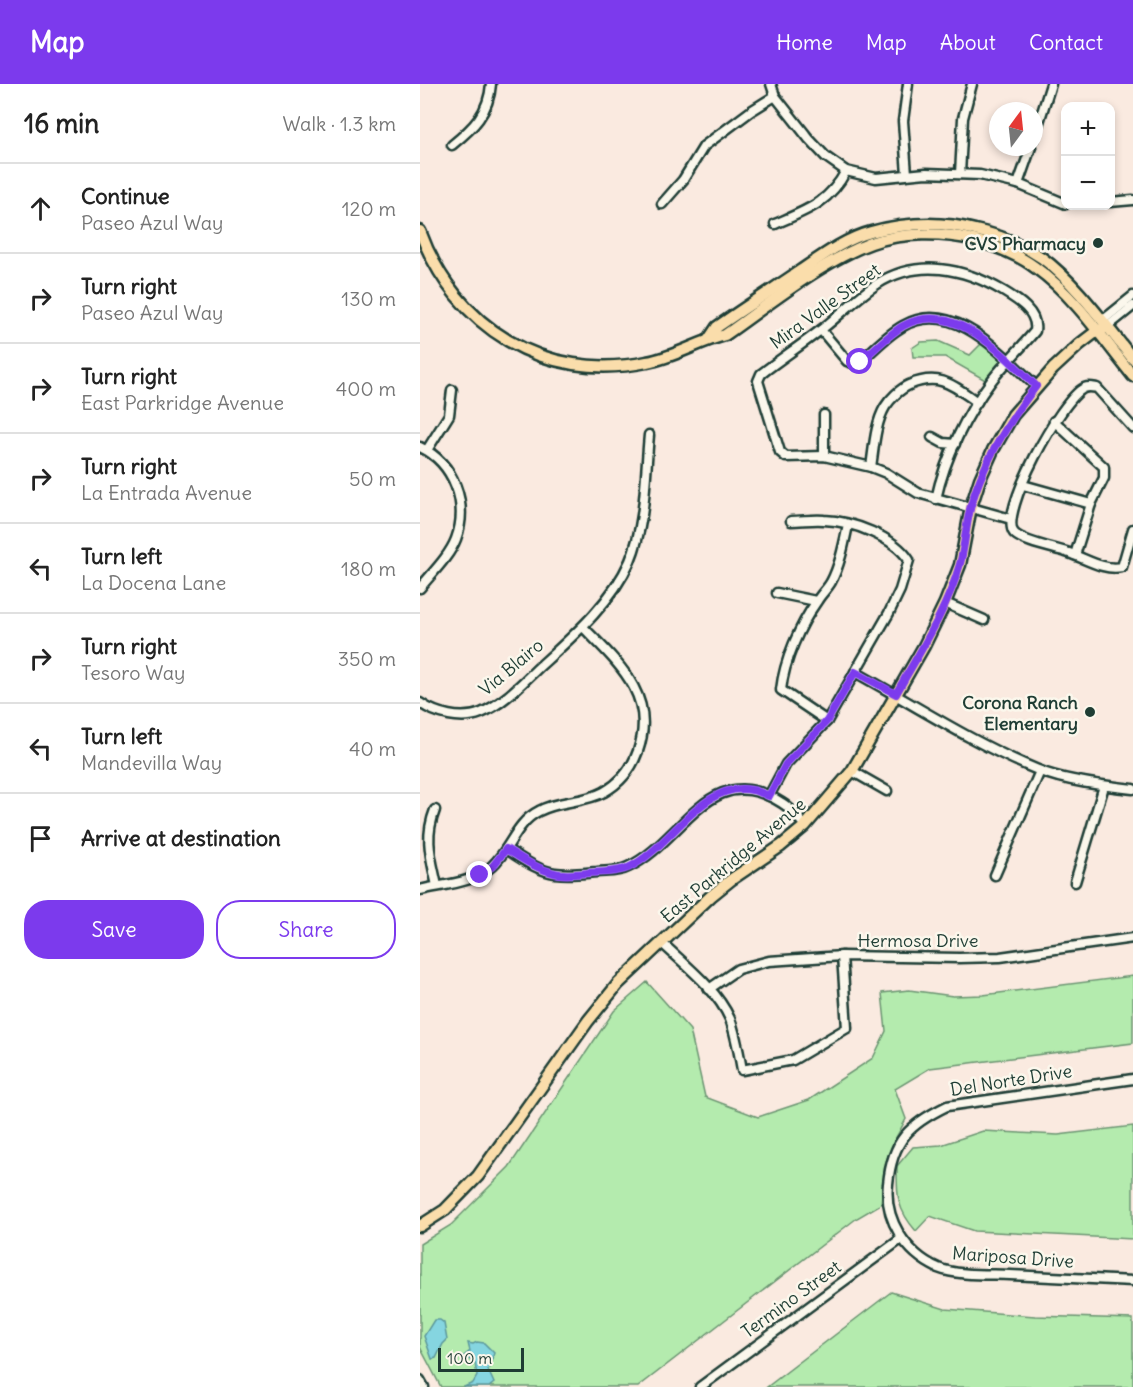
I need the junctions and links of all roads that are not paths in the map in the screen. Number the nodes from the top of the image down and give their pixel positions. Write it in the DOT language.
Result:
graph roads {
  1 [pos="490,84"];
  2 [pos="771,84"];
  3 [pos="908,84"];
  4 [pos="972,84"];
  5 [pos="1051,84"];
  6 [pos="775,96"];
  7 [pos="1043,109"];
  8 [pos="452,145"];
  9 [pos="1028,156"];
  10 [pos="846,171"];
  11 [pos="907,174"];
  12 [pos="960,174"];
  13 [pos="1018,184"];
  14 [pos="1133,200"];
  15 [pos="1061,202"];
  16 [pos="1115,202"];
  17 [pos="662,204"];
  18 [pos="775,224"];
  19 [pos="420,231"];
  20 [pos="1133,296"];
  21 [pos="1133,306"];
  22 [pos="1102,327"];
  23 [pos="821,330"];
  24 [pos="1133,359"];
  25 [pos="1009,362"];
  26 [pos="1133,376"];
  27 [pos="1036,386"];
  28 [pos="452,390"];
  29 [pos="977,402"];
  30 [pos="824,414"];
  31 [pos="1054,421"];
  32 [pos="1133,428"];
  33 [pos="650,435"];
  34 [pos="932,437"];
  35 [pos="955,444"];
  36 [pos="423,449"];
  37 [pos="824,456"];
  38 [pos="871,467"];
  39 [pos="1023,485"];
  40 [pos="936,499"];
  41 [pos="1091,504"];
  42 [pos="971,507"];
  43 [pos="1011,519"];
  44 [pos="791,521"];
  45 [pos="848,525"];
  46 [pos="1133,529"];
  47 [pos="1076,555"];
  48 [pos="420,588"];
  49 [pos="777,593"];
  50 [pos="816,602"];
  51 [pos="945,603"];
  52 [pos="984,620"];
  53 [pos="583,627"];
  54 [pos="855,672"];
  55 [pos="896,694"];
  56 [pos="420,703"];
  57 [pos="827,721"];
  58 [pos="852,771"];
  59 [pos="1040,771"];
  60 [pos="1104,786"];
  61 [pos="1133,789"];
  62 [pos="887,791"];
  63 [pos="769,796"];
  64 [pos="435,810"];
  65 [pos="805,826"];
  66 [pos="506,849"];
  67 [pos="995,875"];
  68 [pos="1075,882"];
  69 [pos="437,886"];
  70 [pos="420,890"];
  71 [pos="1133,938"];
  72 [pos="661,942"];
  73 [pos="842,956"];
  74 [pos="709,989"];
  75 [pos="1133,1079"];
  76 [pos="420,1226"];
  77 [pos="901,1239"];
  78 [pos="1133,1281"];
  79 [pos="420,1380"];
  80 [pos="424,1387"];
  81 [pos="700,1387"];
  1 -- 8 [label="street"];
  2 -- 6 [label="street"];
  3 -- 11 [label="street"];
  4 -- 12 [label="street"];
  5 -- 7 [label="street"];
  6 -- 10 [label="street"];
  6 -- 17 [label="street"];
  9 -- 13 [label="street"];
  10 -- 11 [label="street"];
  10 -- 18 [label="street"];
  11 -- 12 [label="street"];
  12 -- 13 [label="street"];
  13 -- 15 [label="street"];
  14 -- 16 [label="street"];
  19 -- 22 [label="main road"];
  20 -- 22 [label="street"];
  21 -- 22 [label="street"];
  22 -- 24 [label="main road"];
  22 -- 26 [label="main road"];
  22 -- 27 [label="main road, East Parkridge Avenue"];
  23 -- 25 [label="street"];
  23 -- 25 [label="street, Mira Valle Street"];
  23 -- 37 [label="street, Mira Valle Street"];
  25 -- 27 [label="street"];
  25 -- 29 [label="street"];
  27 -- 42 [label="main road, East Parkridge Avenue"];
  28 -- 36 [label="street"];
  29 -- 35 [label="street"];
  29 -- 38 [label="street"];
  30 -- 37 [label="street"];
  31 -- 32 [label="street"];
  31 -- 39 [label="street"];
  31 -- 41 [label="street"];
  33 -- 53 [label="street, Via Blairo"];
  34 -- 35 [label="street"];
  35 -- 40 [label="street"];
  36 -- 48 [label="street"];
  37 -- 38 [label="street"];
  38 -- 40 [label="street"];
  39 -- 41 [label="street"];
  39 -- 43 [label="street"];
  40 -- 42 [label="street"];
  41 -- 47 [label="street"];
  42 -- 43 [label="street"];
  42 -- 51 [label="main road, East Parkridge Avenue"];
  43 -- 47 [label="street"];
  44 -- 45 [label="street"];
  45 -- 50 [label="street"];
  45 -- 54 [label="street"];
  46 -- 47 [label="street"];
  49 -- 50 [label="street"];
  50 -- 57 [label="street"];
  51 -- 52 [label="street"];
  51 -- 55 [label="main road, East Parkridge Avenue"];
  53 -- 56 [label="street, Via Blairo"];
  53 -- 66 [label="street"];
  54 -- 55 [label="street"];
  54 -- 57 [label="street"];
  55 -- 58 [label="main road, East Parkridge Avenue"];
  55 -- 59 [label="street"];
  57 -- 63 [label="street"];
  58 -- 62 [label="street"];
  58 -- 65 [label="main road, East Parkridge Avenue"];
  59 -- 60 [label="street"];
  59 -- 67 [label="street"];
  60 -- 61 [label="street"];
  60 -- 68 [label="street"];
  63 -- 65 [label="street"];
  63 -- 66 [label="street"];
  64 -- 69 [label="street"];
  65 -- 72 [label="main road, East Parkridge Avenue"];
  66 -- 69 [label="street"];
  69 -- 70 [label="street"];
  71 -- 73 [label="street, Hermosa Drive"];
  72 -- 74 [label="street"];
  72 -- 76 [label="main road, East Parkridge Avenue"];
  73 -- 74 [label="street, Hermosa Drive"];
  73 -- 74 [label="street"];
  75 -- 77 [label="street, Del Norte Drive"];
  77 -- 78 [label="street, Mariposa Drive"];
  77 -- 81 [label="street, Termino Street"];
  79 -- 80 [label="street"];
}
